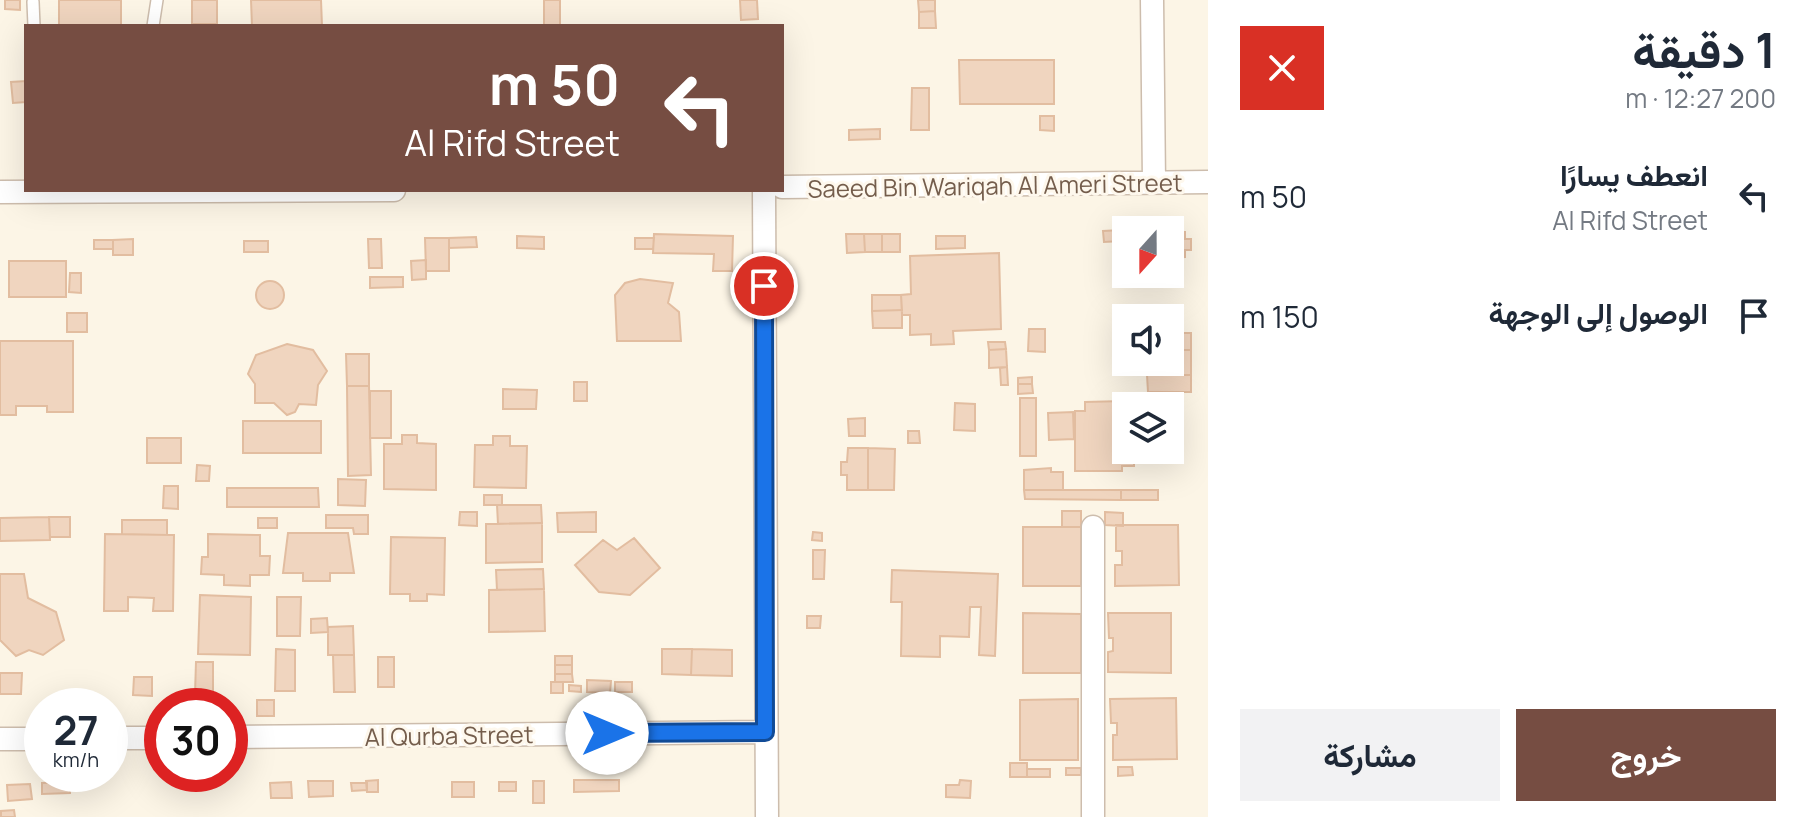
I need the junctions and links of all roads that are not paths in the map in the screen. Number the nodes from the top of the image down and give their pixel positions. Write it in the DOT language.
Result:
graph roads {
  1 [pos="157,0"];
  2 [pos="1152,0"];
  3 [pos="33,2"];
  4 [pos="34,24"];
  5 [pos="153,24"];
  6 [pos="1154,182"];
  7 [pos="1208,182"];
  8 [pos="784,187"];
  9 [pos="0,192"];
  10 [pos="24,192"];
  11 [pos="764,192"];
  12 [pos="1093,527"];
  13 [pos="765,732"];
  14 [pos="248,737"];
  15 [pos="0,739"];
  16 [pos="24,739"];
  17 [pos="767,817"];
  18 [pos="1093,817"];
  1 -- 5 [label="lane"];
  2 -- 6 [label="street"];
  3 -- 4 [label="lane"];
  6 -- 7 [label="street, Saeed Bin Wariqah Al Ameri Street"];
  6 -- 8 [label="street, Saeed Bin Wariqah Al Ameri Street"];
  9 -- 10 [label="street"];
  11 -- 13 [label="street"];
  12 -- 18 [label="street"];
  13 -- 14 [label="street, Al Qurba Street"];
  13 -- 17 [label="street"];
  15 -- 16 [label="street"];
}
